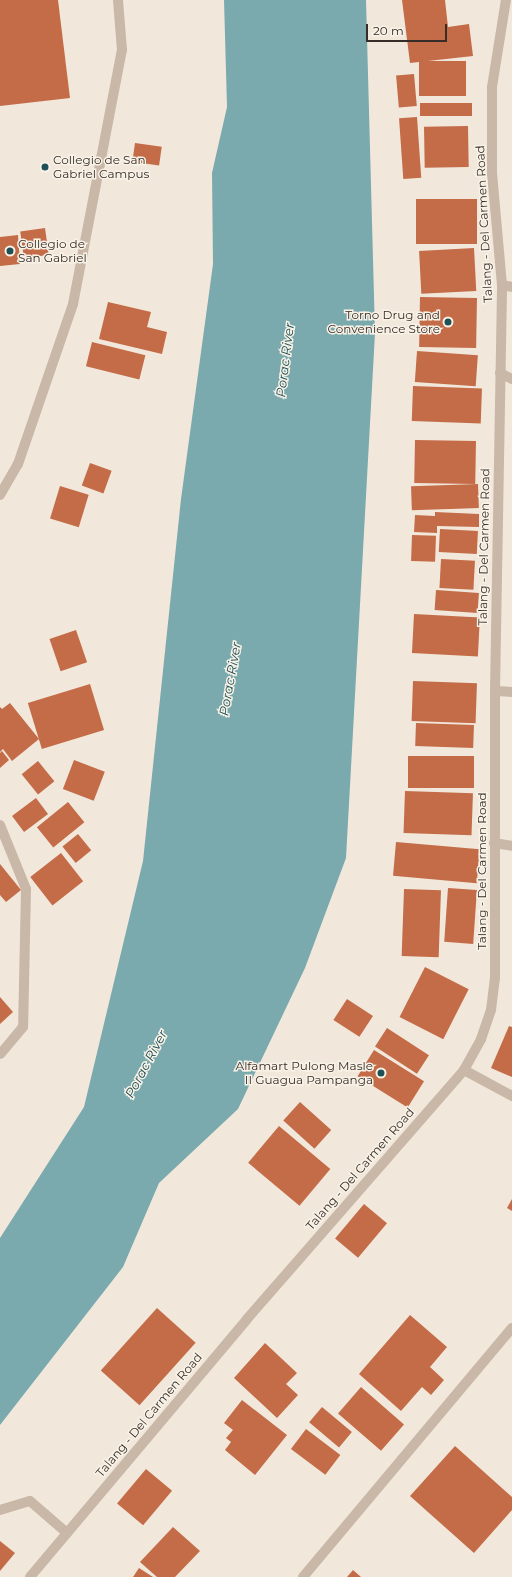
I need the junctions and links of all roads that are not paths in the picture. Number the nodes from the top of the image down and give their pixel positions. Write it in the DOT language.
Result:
graph roads {
  1 [pos="118,0"];
  2 [pos="506,0"];
  3 [pos="507,286"];
  4 [pos="500,373"];
  5 [pos="512,380"];
  6 [pos="0,495"];
  7 [pos="495,691"];
  8 [pos="512,692"];
  9 [pos="0,825"];
  10 [pos="494,843"];
  11 [pos="512,846"];
  12 [pos="0,1054"];
  13 [pos="464,1070"];
  14 [pos="512,1096"];
  15 [pos="512,1328"];
  16 [pos="0,1510"];
  17 [pos="67,1533"];
  18 [pos="30,1577"];
  19 [pos="303,1577"];
  1 -- 6 [label="street"];
  2 -- 3 [label="street, Talang - Del Carmen Road"];
  3 -- 4 [label="street, Talang - Del Carmen Road"];
  4 -- 5 [label="street"];
  4 -- 7 [label="street, Talang - Del Carmen Road"];
  7 -- 8 [label="street"];
  7 -- 10 [label="street, Talang - Del Carmen Road"];
  9 -- 12 [label="street"];
  10 -- 11 [label="street"];
  10 -- 13 [label="street, Talang - Del Carmen Road"];
  13 -- 14 [label="street"];
  13 -- 17 [label="street, Talang - Del Carmen Road"];
  15 -- 19 [label="street"];
  16 -- 17 [label="street"];
  17 -- 18 [label="street, Talang - Del Carmen Road"];
}
